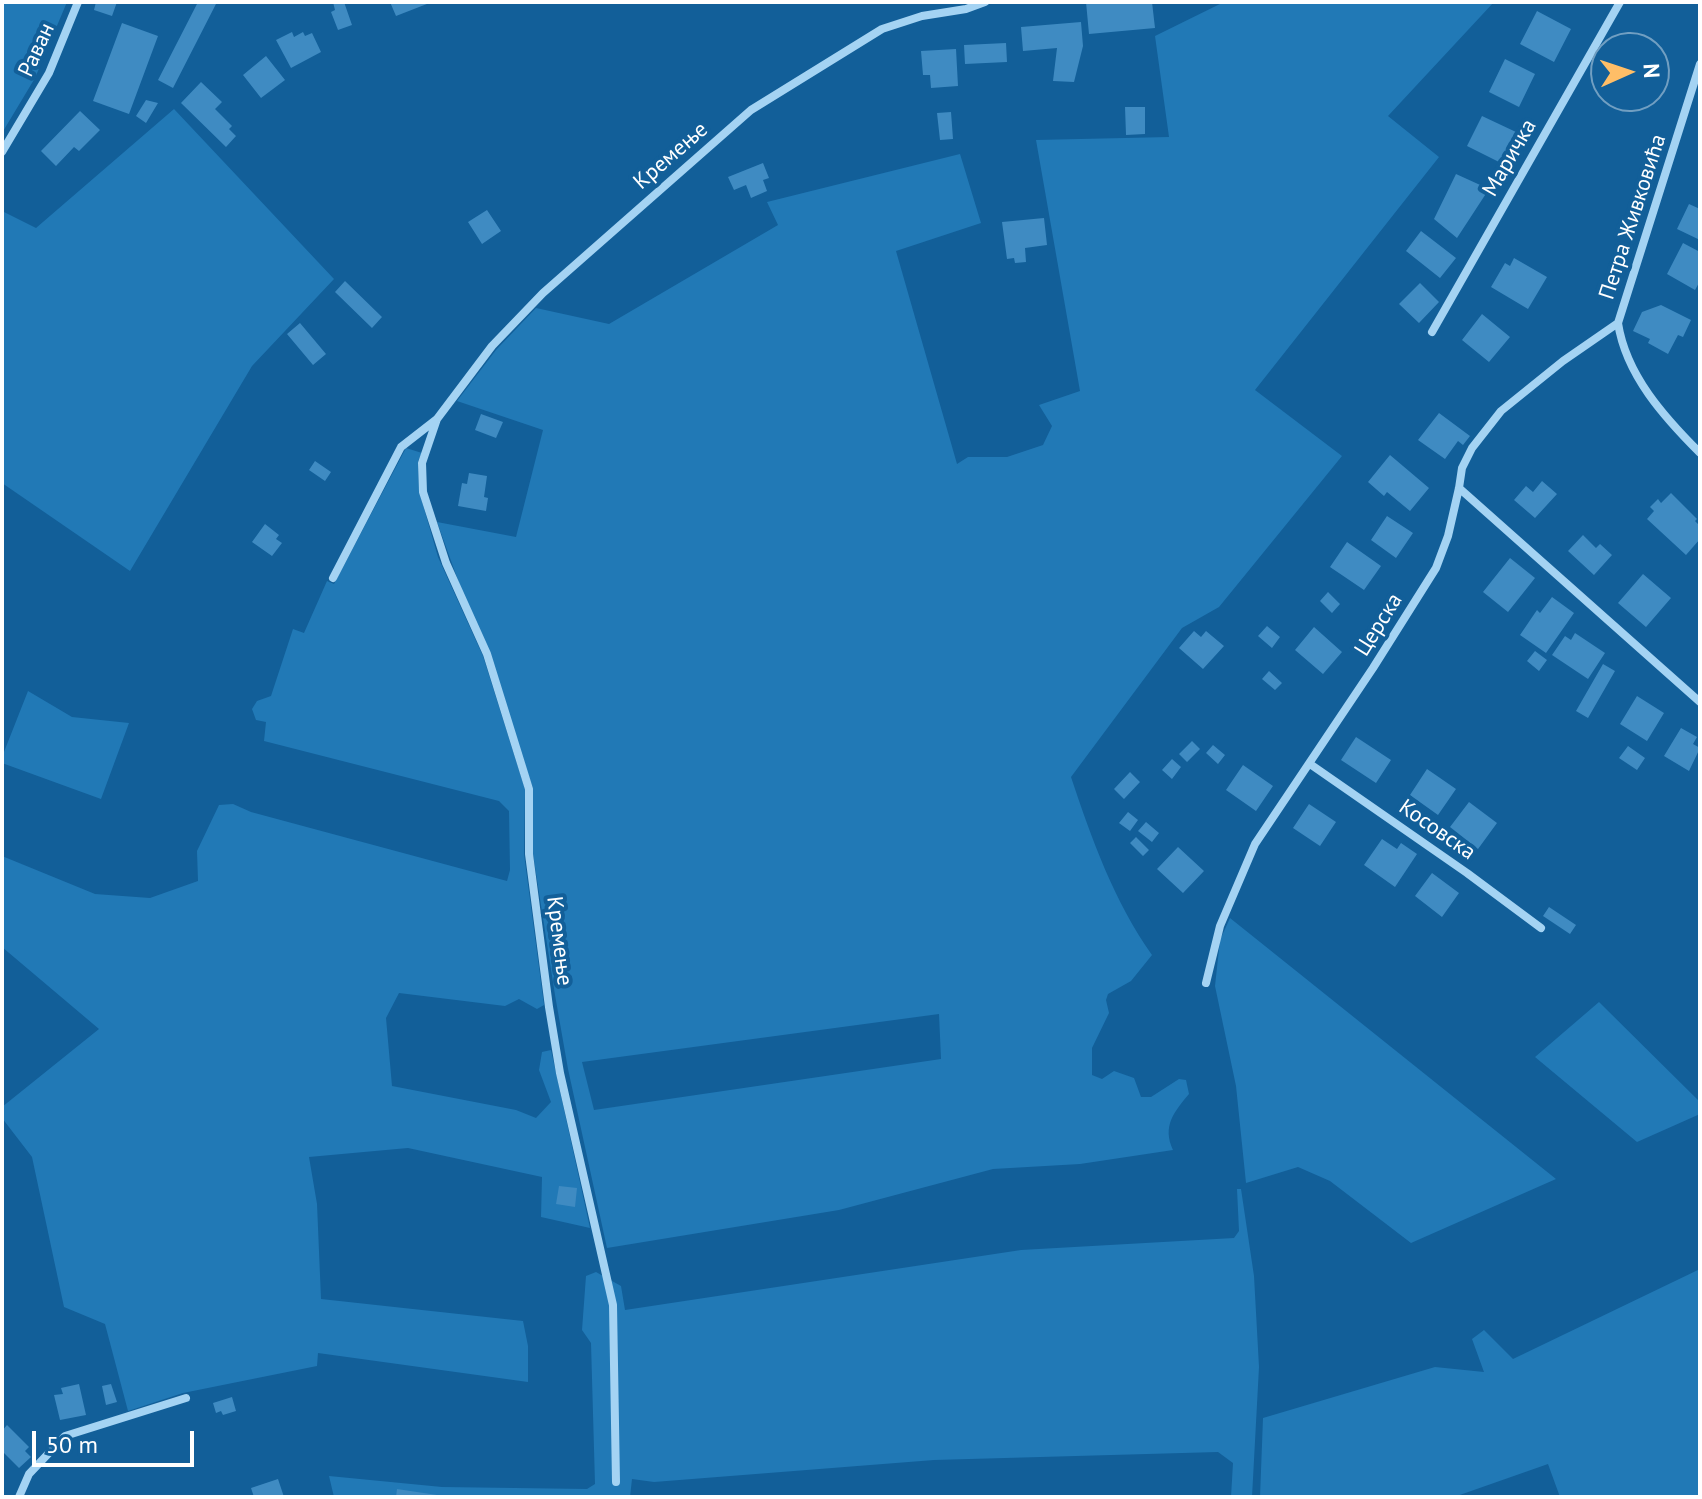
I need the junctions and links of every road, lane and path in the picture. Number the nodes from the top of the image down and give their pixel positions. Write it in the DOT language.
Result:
graph roads {
  1 [pos="78,2"];
  2 [pos="985,2"];
  3 [pos="1620,2"];
  4 [pos="1700,64"];
  5 [pos="2,152"];
  6 [pos="1618,323"];
  7 [pos="1432,332"];
  8 [pos="437,419"];
  9 [pos="1700,453"];
  10 [pos="1459,488"];
  11 [pos="333,578"];
  12 [pos="1700,702"];
  13 [pos="1310,764"];
  14 [pos="1541,928"];
  15 [pos="1206,983"];
  16 [pos="186,1398"];
  17 [pos="616,1482"];
  18 [pos="19,1497"];
  1 -- 5 [label="street, Раван"];
  2 -- 8 [label="street, Кремење"];
  3 -- 7 [label="street, Маричка"];
  4 -- 6 [label="street, Петра Живковића"];
  6 -- 9 [label="street, Петра Живковића"];
  6 -- 10 [label="street, Церска"];
  8 -- 11 [label="street, Кремење"];
  8 -- 17 [label="street, Кремење"];
  10 -- 12 [label="street"];
  10 -- 13 [label="street, Церска"];
  13 -- 14 [label="street, Косовска"];
  13 -- 15 [label="street, Церска"];
  16 -- 18 [label="street"];
}
